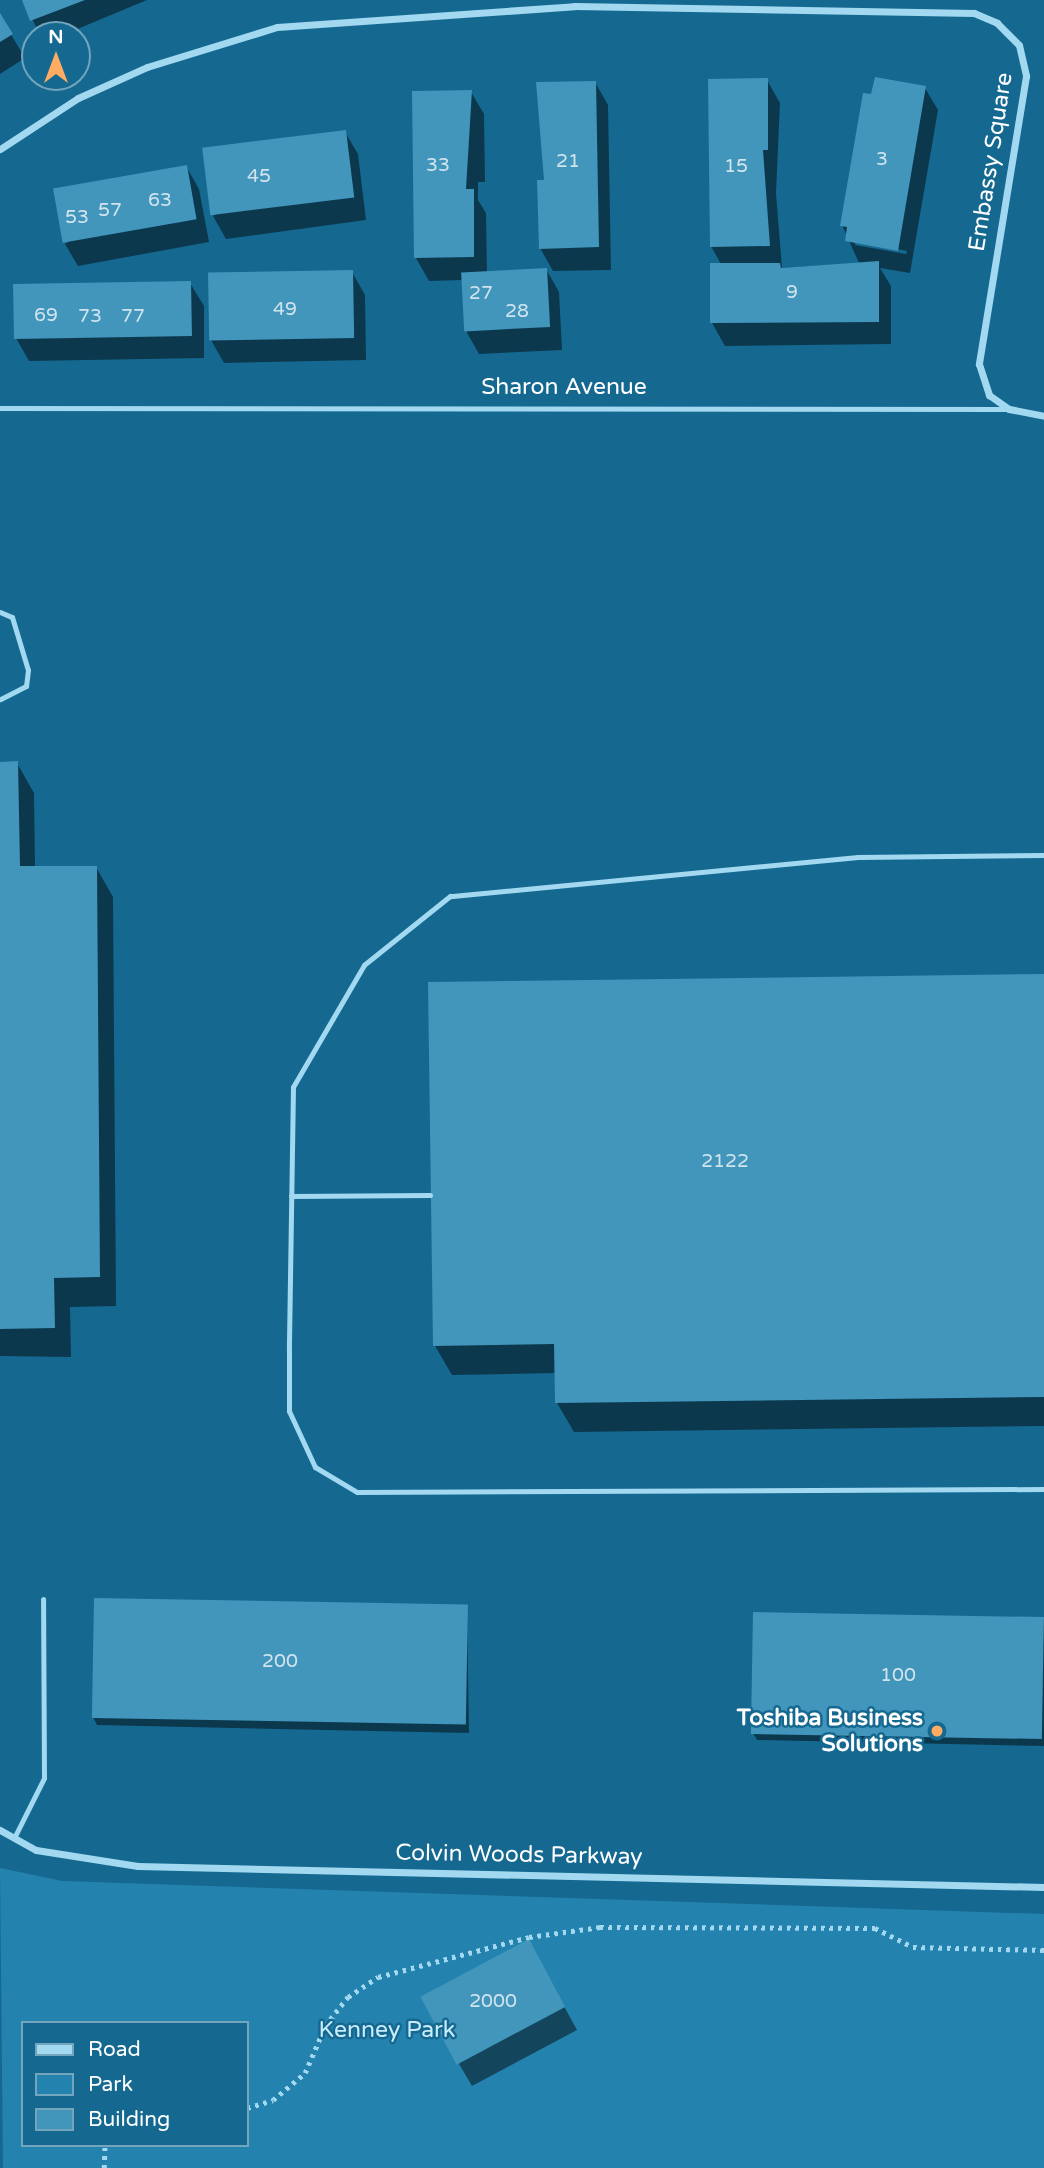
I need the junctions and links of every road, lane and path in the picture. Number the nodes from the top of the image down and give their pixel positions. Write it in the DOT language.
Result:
graph roads {
  1 [pos="0,149"];
  2 [pos="0,408"];
  3 [pos="1009,410"];
  4 [pos="1044,416"];
  5 [pos="0,612"];
  6 [pos="0,699"];
  7 [pos="1044,855"];
  8 [pos="430,1195"];
  9 [pos="292,1196"];
  10 [pos="1044,1489"];
  11 [pos="43,1599"];
  12 [pos="0,1830"];
  13 [pos="14,1838"];
  14 [pos="1044,1887"];
  15 [pos="1044,1950"];
  16 [pos="248,2108"];
  17 [pos="104,2147"];
  18 [pos="104,2168"];
  1 -- 3 [label="street, Embassy Square"];
  2 -- 3 [label="lane, Sharon Avenue"];
  3 -- 4 [label="street, Sharon Avenue"];
  5 -- 6 [label="lane"];
  7 -- 9 [label="lane"];
  8 -- 9 [label="lane"];
  9 -- 10 [label="lane"];
  11 -- 13 [label="lane"];
  12 -- 13 [label="street, Colvin Woods Parkway"];
  13 -- 14 [label="street, Colvin Woods Parkway"];
  15 -- 16 [label="path"];
  17 -- 18 [label="path"];
}
